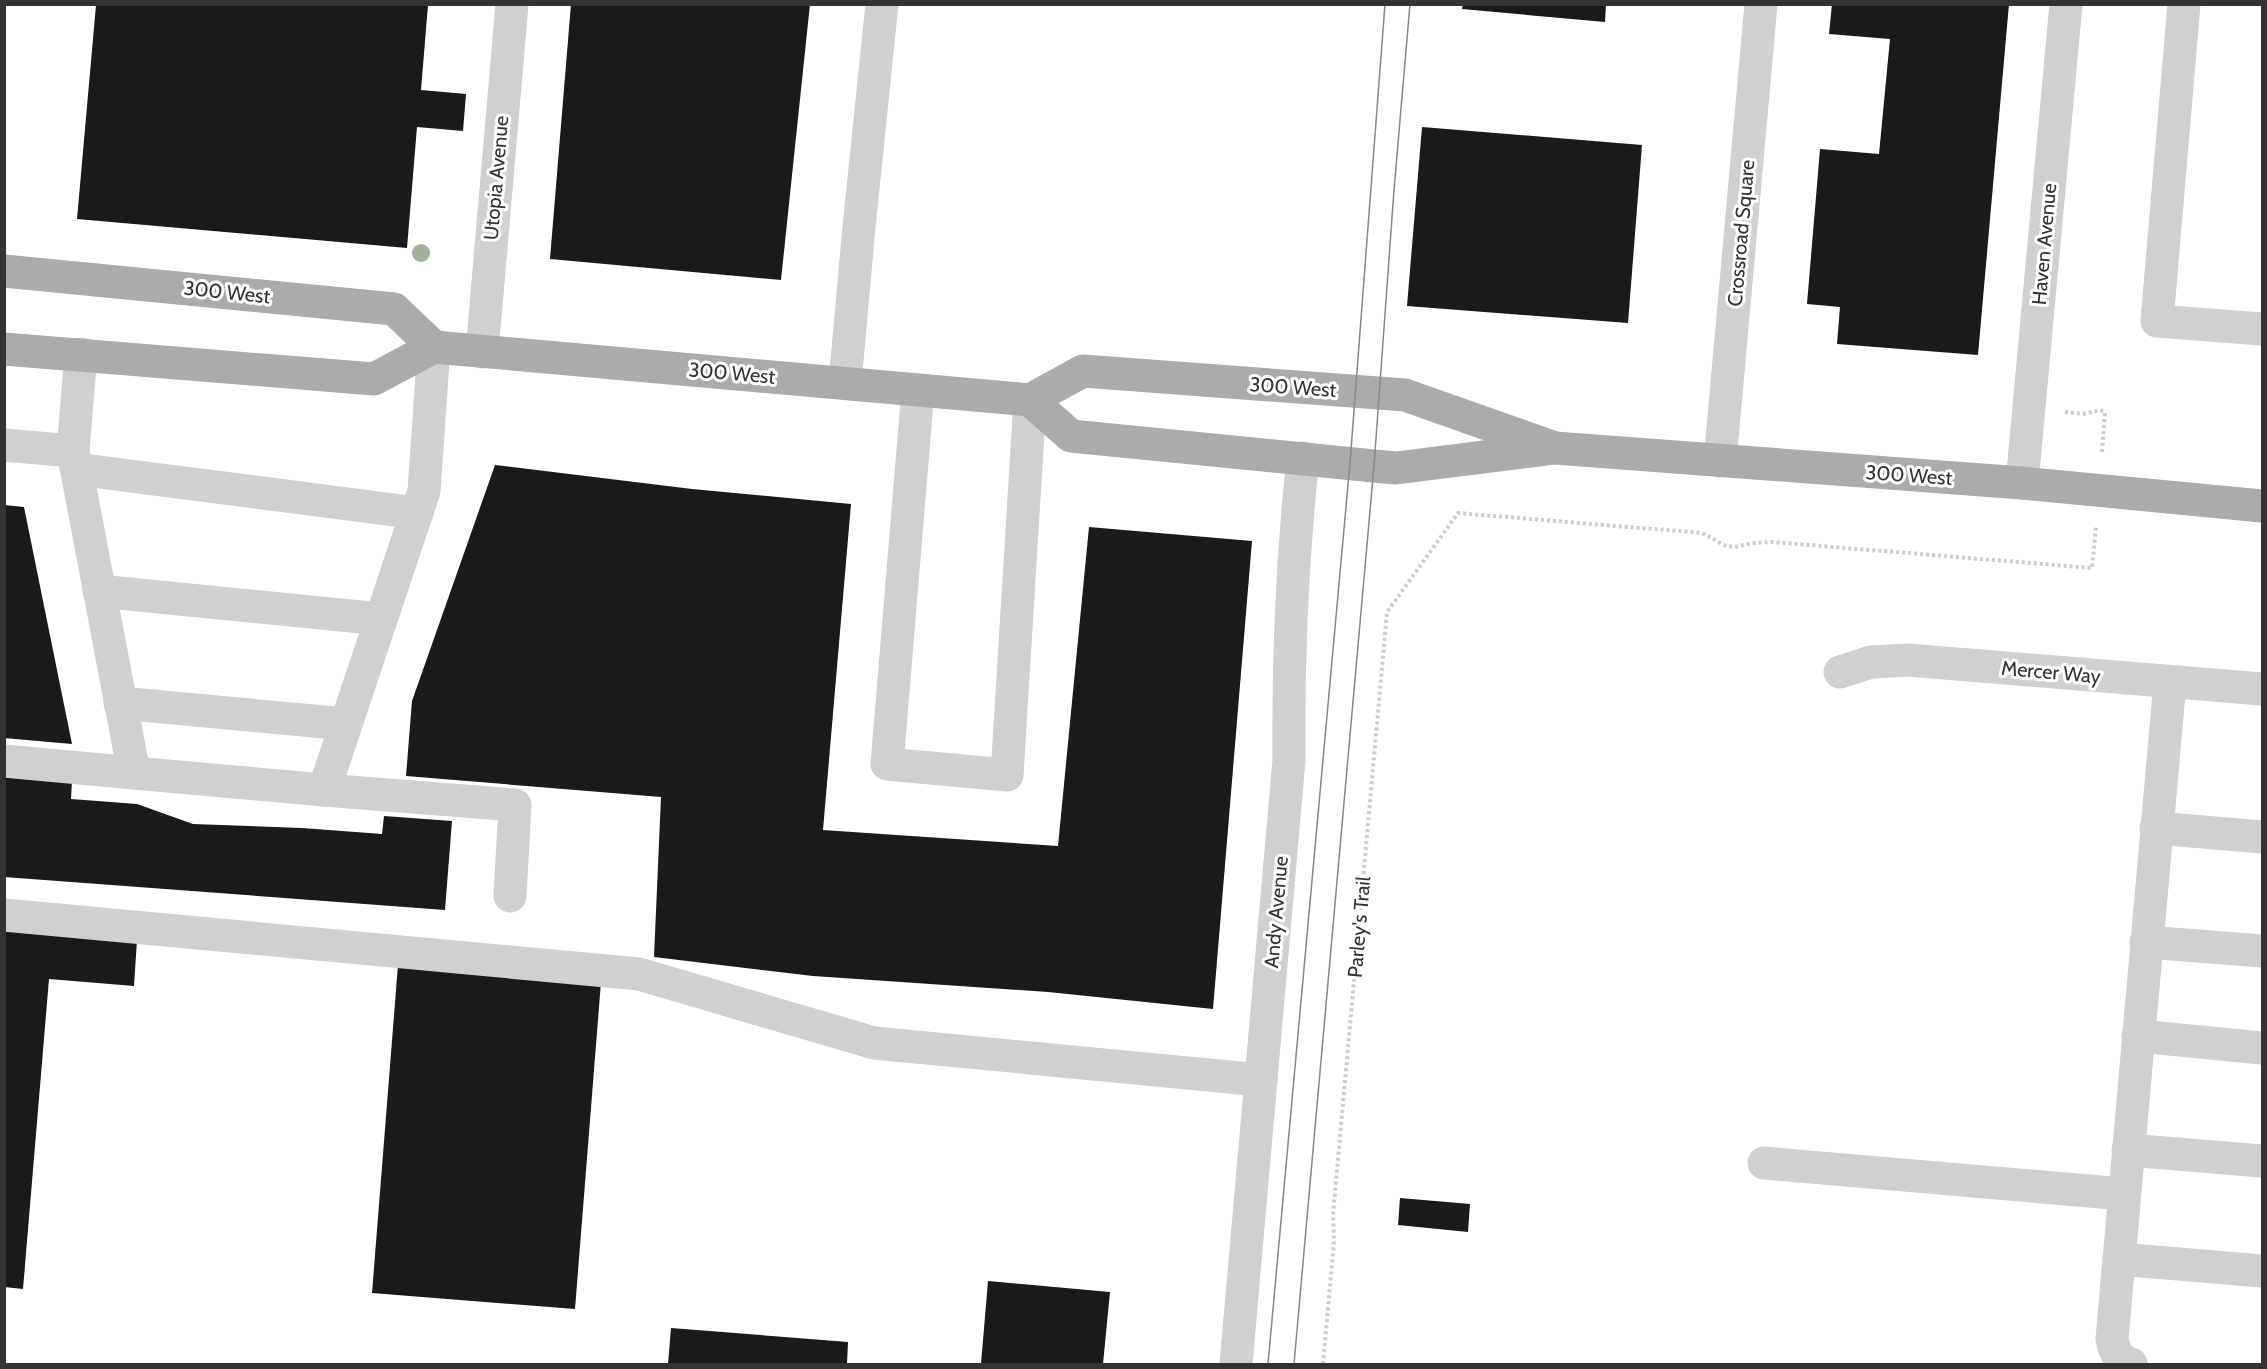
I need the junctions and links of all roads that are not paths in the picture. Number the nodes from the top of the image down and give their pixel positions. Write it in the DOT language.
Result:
graph roads {
  1 [pos="512,4"];
  2 [pos="882,4"];
  3 [pos="1761,4"];
  4 [pos="2066,4"];
  5 [pos="2184,4"];
  6 [pos="4,271"];
  7 [pos="2262,329"];
  8 [pos="434,347"];
  9 [pos="4,349"];
  10 [pos="482,352"];
  11 [pos="81,354"];
  12 [pos="845,383"];
  13 [pos="918,390"];
  14 [pos="1030,400"];
  15 [pos="4,445"];
  16 [pos="1555,448"];
  17 [pos="1303,458"];
  18 [pos="75,460"];
  19 [pos="1720,462"];
  20 [pos="2022,483"];
  21 [pos="2262,506"];
  22 [pos="417,513"];
  23 [pos="99,591"];
  24 [pos="381,619"];
  25 [pos="1840,672"];
  26 [pos="2170,682"];
  27 [pos="2262,689"];
  28 [pos="120,703"];
  29 [pos="346,724"];
  30 [pos="4,761"];
  31 [pos="134,773"];
  32 [pos="324,790"];
  33 [pos="2156,828"];
  34 [pos="2262,837"];
  35 [pos="510,896"];
  36 [pos="4,915"];
  37 [pos="2146,942"];
  38 [pos="2262,951"];
  39 [pos="2138,1036"];
  40 [pos="2262,1048"];
  41 [pos="1261,1080"];
  42 [pos="2128,1150"];
  43 [pos="2262,1161"];
  44 [pos="1764,1164"];
  45 [pos="2124,1194"];
  46 [pos="2119,1259"];
  47 [pos="2262,1271"];
  48 [pos="1236,1365"];
  49 [pos="2131,1365"];
  1 -- 10 [label="street, Utopia Avenue"];
  2 -- 12 [label="street"];
  3 -- 19 [label="street, Crossroad Square"];
  4 -- 20 [label="street, Haven Avenue"];
  5 -- 7 [label="street"];
  6 -- 8 [label="main road, 300 West"];
  8 -- 10 [label="main road, 300 West"];
  8 -- 11 [label="main road"];
  8 -- 22 [label="street"];
  9 -- 11 [label="main road"];
  10 -- 12 [label="main road, 300 West"];
  11 -- 18 [label="street"];
  12 -- 13 [label="main road, 300 West"];
  13 -- 14 [label="main road, 300 West"];
  13 -- 14 [label="street"];
  14 -- 16 [label="main road, 300 West"];
  14 -- 17 [label="main road, 300 West"];
  15 -- 18 [label="street"];
  16 -- 17 [label="main road, 300 West"];
  16 -- 19 [label="main road, 300 West"];
  17 -- 41 [label="street, Andy Avenue"];
  18 -- 22 [label="street"];
  18 -- 23 [label="street"];
  19 -- 20 [label="main road, 300 West"];
  20 -- 21 [label="main road, 300 West"];
  22 -- 24 [label="street"];
  23 -- 24 [label="street"];
  23 -- 28 [label="street"];
  24 -- 29 [label="street"];
  25 -- 26 [label="street, Mercer Way"];
  26 -- 27 [label="street, Mercer Way"];
  26 -- 33 [label="street"];
  28 -- 29 [label="street"];
  28 -- 31 [label="street"];
  29 -- 32 [label="street"];
  30 -- 31 [label="street"];
  31 -- 32 [label="street"];
  32 -- 35 [label="street"];
  33 -- 34 [label="street"];
  33 -- 37 [label="street"];
  36 -- 41 [label="street"];
  37 -- 38 [label="street"];
  37 -- 39 [label="street"];
  39 -- 40 [label="street"];
  39 -- 42 [label="street"];
  41 -- 48 [label="street, Andy Avenue"];
  42 -- 43 [label="street"];
  42 -- 45 [label="street"];
  44 -- 45 [label="street"];
  45 -- 46 [label="street"];
  46 -- 47 [label="street"];
  46 -- 49 [label="street"];
}
